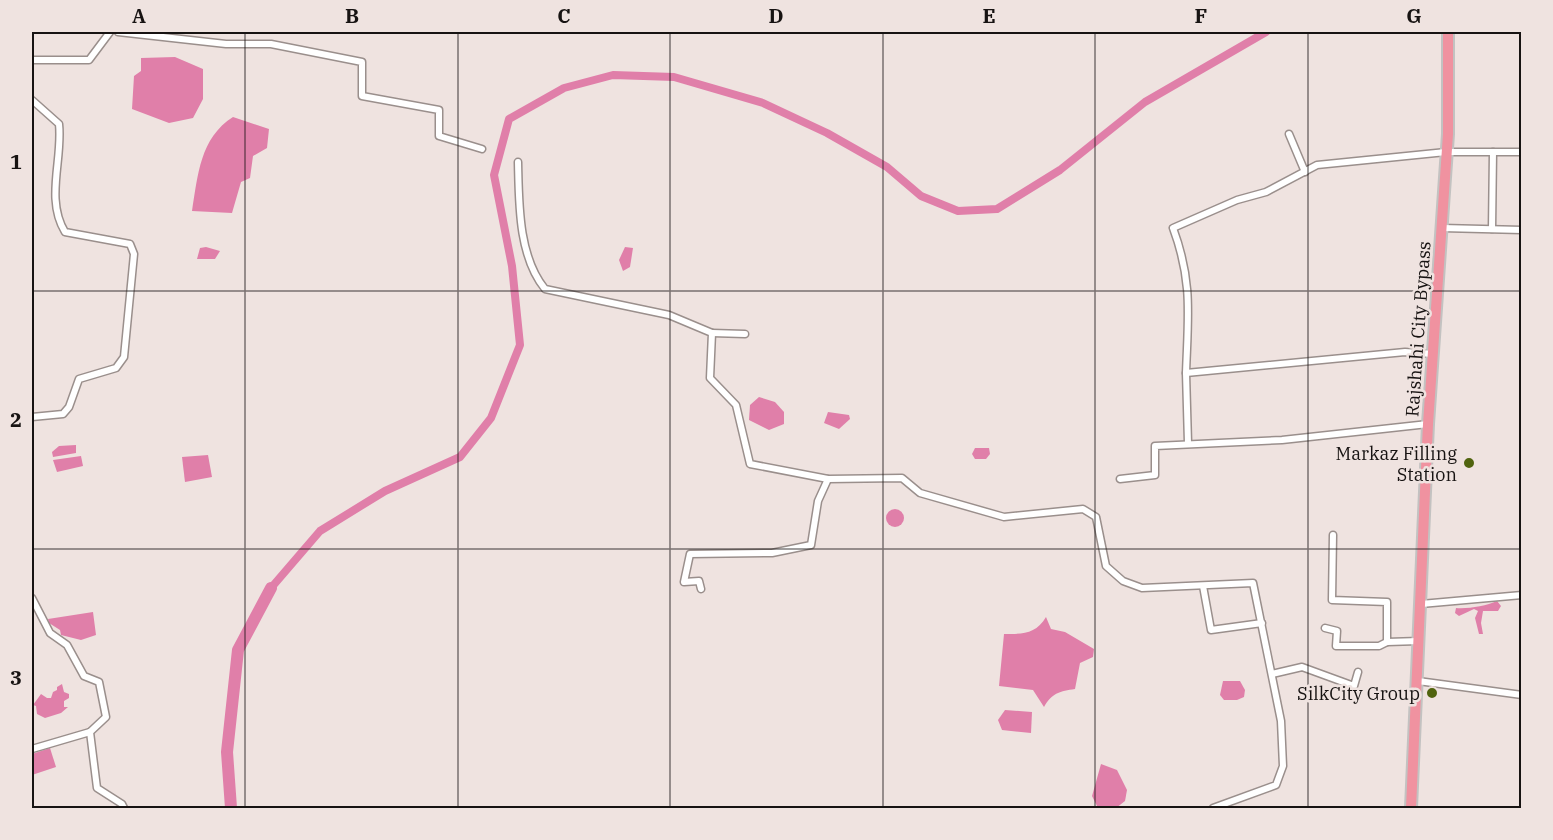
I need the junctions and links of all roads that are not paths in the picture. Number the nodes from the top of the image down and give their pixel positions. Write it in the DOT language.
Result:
graph roads {
  1 [pos="110,32"];
  2 [pos="118,32"];
  3 [pos="1448,32"];
  4 [pos="32,60"];
  5 [pos="32,100"];
  6 [pos="1289,134"];
  7 [pos="482,149"];
  8 [pos="1446,152"];
  9 [pos="1493,152"];
  10 [pos="1521,152"];
  11 [pos="518,162"];
  12 [pos="1305,172"];
  13 [pos="1442,228"];
  14 [pos="1492,230"];
  15 [pos="1521,230"];
  16 [pos="712,333"];
  17 [pos="745,334"];
  18 [pos="1433,354"];
  19 [pos="1185,373"];
  20 [pos="32,417"];
  21 [pos="1428,424"];
  22 [pos="1188,443"];
  23 [pos="828,479"];
  24 [pos="1120,479"];
  25 [pos="1333,535"];
  26 [pos="1203,586"];
  27 [pos="701,589"];
  28 [pos="1521,595"];
  29 [pos="32,598"];
  30 [pos="1421,604"];
  31 [pos="1262,623"];
  32 [pos="1325,628"];
  33 [pos="1419,641"];
  34 [pos="1387,642"];
  35 [pos="1358,672"];
  36 [pos="1272,674"];
  37 [pos="1418,681"];
  38 [pos="1521,695"];
  39 [pos="90,732"];
  40 [pos="32,749"];
  41 [pos="1223,807"];
  42 [pos="124,808"];
  43 [pos="1213,808"];
  44 [pos="1411,808"];
  1 -- 4 [label="street"];
  2 -- 7 [label="street"];
  3 -- 8 [label="highway, Rajshahi City Bypass"];
  5 -- 20 [label="street"];
  6 -- 12 [label="street"];
  8 -- 9 [label="street"];
  8 -- 12 [label="street"];
  8 -- 13 [label="highway, Rajshahi City Bypass"];
  9 -- 10 [label="street"];
  9 -- 14 [label="street"];
  11 -- 16 [label="street"];
  12 -- 19 [label="street"];
  13 -- 14 [label="street"];
  13 -- 18 [label="highway, Rajshahi City Bypass"];
  14 -- 15 [label="street"];
  16 -- 17 [label="street"];
  16 -- 23 [label="street"];
  18 -- 19 [label="street"];
  18 -- 21 [label="highway, Rajshahi City Bypass"];
  19 -- 22 [label="street"];
  21 -- 22 [label="street"];
  21 -- 30 [label="highway, Rajshahi City Bypass"];
  22 -- 24 [label="street"];
  23 -- 26 [label="street"];
  23 -- 27 [label="street"];
  25 -- 34 [label="street"];
  26 -- 31 [label="street"];
  26 -- 31 [label="street"];
  28 -- 30 [label="street"];
  29 -- 39 [label="street"];
  30 -- 33 [label="highway, Rajshahi City Bypass"];
  31 -- 36 [label="street"];
  32 -- 34 [label="street"];
  33 -- 34 [label="street"];
  33 -- 37 [label="highway, Rajshahi City Bypass"];
  35 -- 36 [label="street"];
  36 -- 41 [label="street"];
  37 -- 38 [label="street"];
  37 -- 44 [label="highway, Rajshahi City Bypass"];
  39 -- 40 [label="street"];
  39 -- 42 [label="street"];
  41 -- 43 [label="street"];
}
